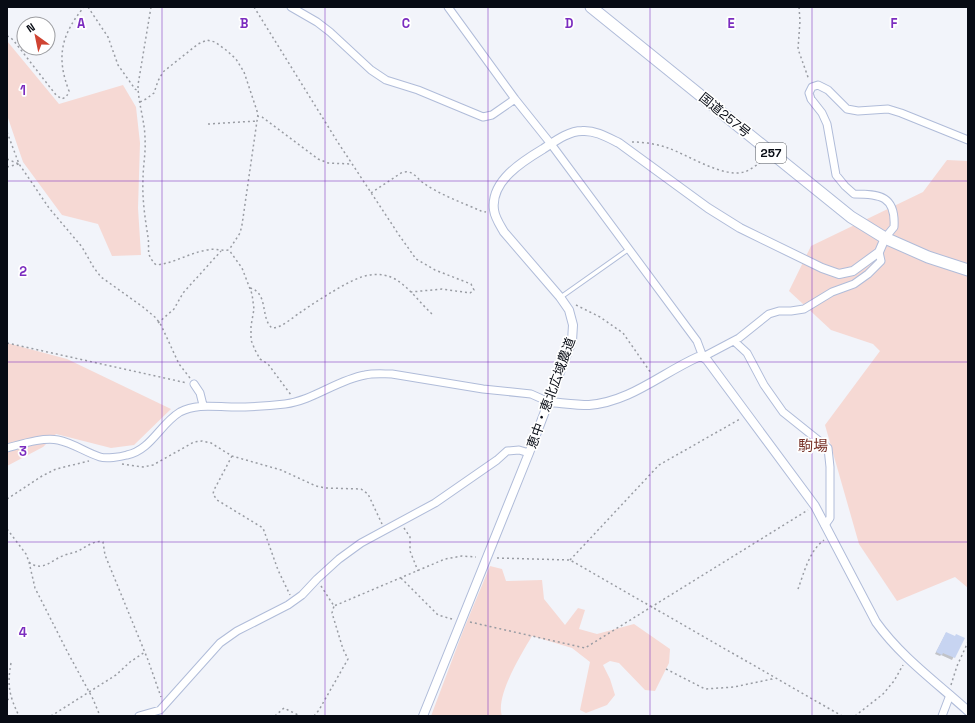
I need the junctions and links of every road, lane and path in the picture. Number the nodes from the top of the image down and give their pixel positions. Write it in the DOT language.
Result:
graph roads {
  1 [pos="84,7"];
  2 [pos="88,7"];
  3 [pos="151,7"];
  4 [pos="254,7"];
  5 [pos="291,7"];
  6 [pos="448,7"];
  7 [pos="591,7"];
  8 [pos="799,7"];
  9 [pos="7,36"];
  10 [pos="812,87"];
  11 [pos="138,91"];
  12 [pos="515,99"];
  13 [pos="140,102"];
  14 [pos="257,116"];
  15 [pos="257,121"];
  16 [pos="208,124"];
  17 [pos="7,132"];
  18 [pos="968,140"];
  19 [pos="551,144"];
  20 [pos="623,146"];
  21 [pos="770,152"];
  22 [pos="7,159"];
  23 [pos="19,164"];
  24 [pos="352,164"];
  25 [pos="7,167"];
  26 [pos="371,193"];
  27 [pos="495,212"];
  28 [pos="884,238"];
  29 [pos="629,249"];
  30 [pos="229,250"];
  31 [pos="221,251"];
  32 [pos="879,252"];
  33 [pos="968,270"];
  34 [pos="250,288"];
  35 [pos="411,292"];
  36 [pos="560,298"];
  37 [pos="566,307"];
  38 [pos="432,314"];
  39 [pos="158,322"];
  40 [pos="734,341"];
  41 [pos="7,343"];
  42 [pos="703,357"];
  43 [pos="656,380"];
  44 [pos="194,384"];
  45 [pos="294,402"];
  46 [pos="549,402"];
  47 [pos="202,405"];
  48 [pos="747,415"];
  49 [pos="7,448"];
  50 [pos="529,453"];
  51 [pos="98,456"];
  52 [pos="232,456"];
  53 [pos="112,457"];
  54 [pos="7,499"];
  55 [pos="815,506"];
  56 [pos="401,521"];
  57 [pos="824,525"];
  58 [pos="7,529"];
  59 [pos="384,530"];
  60 [pos="830,536"];
  61 [pos="476,557"];
  62 [pos="497,558"];
  63 [pos="570,560"];
  64 [pos="29,562"];
  65 [pos="418,571"];
  66 [pos="401,578"];
  67 [pos="317,579"];
  68 [pos="798,589"];
  69 [pos="293,601"];
  70 [pos="334,606"];
  71 [pos="652,607"];
  72 [pos="461,620"];
  73 [pos="968,642"];
  74 [pos="145,652"];
  75 [pos="907,658"];
  76 [pos="11,662"];
  77 [pos="666,669"];
  78 [pos="774,677"];
  79 [pos="89,692"];
  80 [pos="949,694"];
  81 [pos="11,698"];
  82 [pos="7,700"];
  83 [pos="163,707"];
  84 [pos="968,712"];
  85 [pos="19,716"];
  86 [pos="51,716"];
  87 [pos="100,716"];
  88 [pos="139,716"];
  89 [pos="275,716"];
  90 [pos="300,716"];
  91 [pos="314,716"];
  92 [pos="422,716"];
  93 [pos="842,716"];
  94 [pos="855,716"];
  95 [pos="942,716"];
  1 -- 9 [label="path"];
  2 -- 11 [label="path"];
  3 -- 11 [label="path"];
  4 -- 24 [label="path"];
  5 -- 12 [label="street"];
  6 -- 12 [label="street"];
  7 -- 21 [label="highway, 国道257号 / 257"];
  8 -- 10 [label="path"];
  10 -- 18 [label="street"];
  10 -- 28 [label="street"];
  11 -- 13 [label="path"];
  12 -- 19 [label="street"];
  13 -- 14 [label="path"];
  13 -- 31 [label="path"];
  14 -- 15 [label="path"];
  14 -- 24 [label="path"];
  15 -- 16 [label="path"];
  15 -- 30 [label="path"];
  17 -- 23 [label="path"];
  19 -- 20 [label="street, 恵中・恵北広域農道"];
  19 -- 27 [label="street, 恵中・恵北広域農道"];
  19 -- 29 [label="street"];
  20 -- 21 [label="path"];
  20 -- 32 [label="street, 恵中・恵北広域農道"];
  21 -- 28 [label="highway, 国道257号 / 257"];
  22 -- 23 [label="path"];
  23 -- 25 [label="path"];
  23 -- 39 [label="path"];
  24 -- 26 [label="path"];
  26 -- 27 [label="path"];
  26 -- 35 [label="path"];
  27 -- 36 [label="street, 恵中・恵北広域農道"];
  28 -- 32 [label="street"];
  28 -- 33 [label="highway, 国道257号 / 257"];
  29 -- 36 [label="lane"];
  29 -- 42 [label="street"];
  30 -- 31 [label="path"];
  30 -- 34 [label="path"];
  31 -- 39 [label="path"];
  32 -- 40 [label="street"];
  34 -- 35 [label="path"];
  34 -- 45 [label="path"];
  35 -- 38 [label="path"];
  36 -- 37 [label="street, 恵中・恵北広域農道"];
  37 -- 43 [label="path"];
  37 -- 46 [label="street, 恵中・恵北広域農道"];
  39 -- 44 [label="path"];
  40 -- 42 [label="street"];
  40 -- 57 [label="street"];
  41 -- 44 [label="path"];
  42 -- 43 [label="street"];
  42 -- 48 [label="street"];
  43 -- 46 [label="street"];
  44 -- 47 [label="street"];
  45 -- 46 [label="street"];
  45 -- 47 [label="street"];
  46 -- 50 [label="street, 恵中・恵北広域農道"];
  47 -- 53 [label="street"];
  48 -- 55 [label="street"];
  48 -- 63 [label="path"];
  49 -- 51 [label="street"];
  50 -- 56 [label="street"];
  50 -- 72 [label="street, 恵中・恵北広域農道"];
  51 -- 53 [label="street"];
  51 -- 54 [label="path"];
  52 -- 53 [label="path"];
  52 -- 59 [label="path"];
  52 -- 69 [label="path"];
  55 -- 57 [label="street"];
  55 -- 71 [label="path"];
  56 -- 59 [label="street"];
  56 -- 65 [label="path"];
  57 -- 60 [label="street"];
  58 -- 64 [label="path"];
  59 -- 67 [label="street"];
  60 -- 68 [label="path"];
  60 -- 75 [label="street"];
  61 -- 65 [label="path"];
  62 -- 63 [label="path"];
  63 -- 71 [label="path"];
  64 -- 74 [label="path"];
  64 -- 79 [label="path"];
  65 -- 66 [label="path"];
  66 -- 70 [label="path"];
  66 -- 72 [label="path"];
  67 -- 69 [label="street"];
  67 -- 70 [label="path"];
  69 -- 83 [label="street"];
  70 -- 91 [label="path"];
  71 -- 72 [label="path"];
  71 -- 78 [label="path"];
  72 -- 92 [label="street, 恵中・恵北広域農道"];
  73 -- 80 [label="path"];
  74 -- 79 [label="path"];
  74 -- 83 [label="path"];
  75 -- 80 [label="street"];
  75 -- 94 [label="path"];
  76 -- 81 [label="path"];
  77 -- 78 [label="path"];
  78 -- 93 [label="path"];
  79 -- 86 [label="path"];
  79 -- 87 [label="path"];
  80 -- 84 [label="street"];
  80 -- 95 [label="street"];
  81 -- 82 [label="path"];
  81 -- 85 [label="path"];
  83 -- 88 [label="street"];
  89 -- 90 [label="path"];
}
